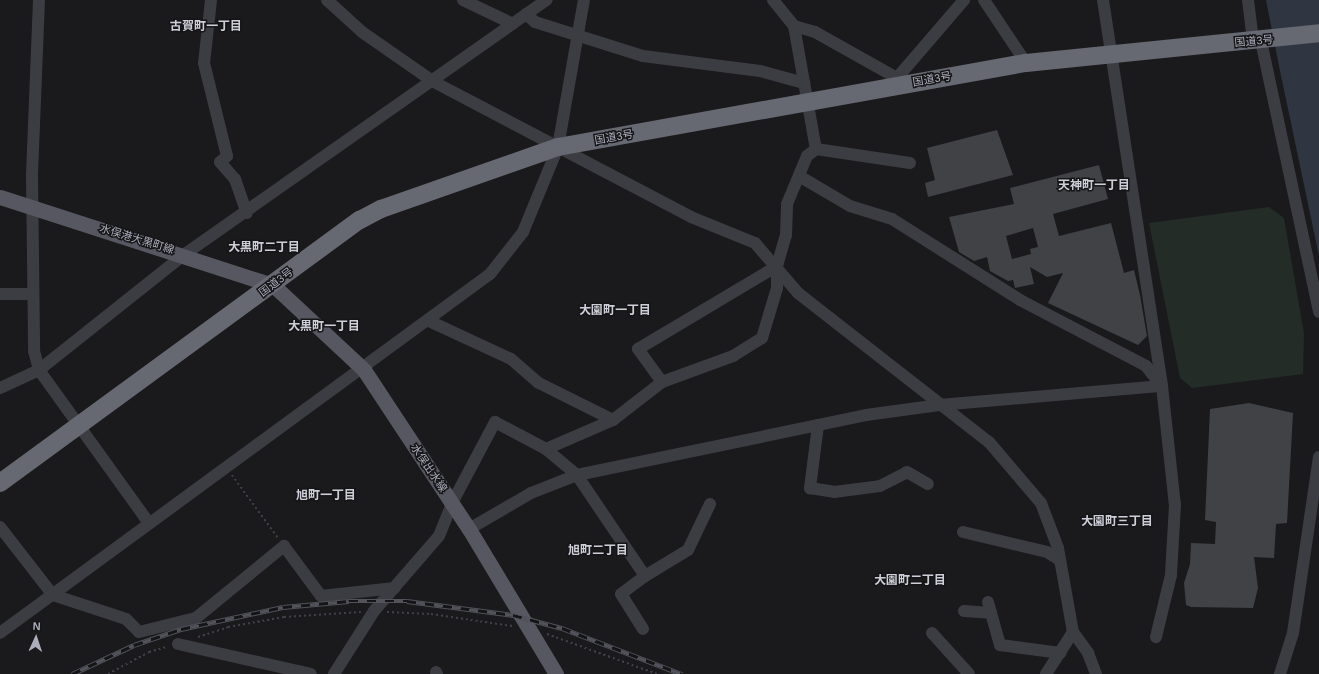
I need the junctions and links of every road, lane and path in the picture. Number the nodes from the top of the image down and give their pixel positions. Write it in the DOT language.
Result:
graph roads {
  1 [pos="39,0"];
  2 [pos="211,0"];
  3 [pos="327,0"];
  4 [pos="463,0"];
  5 [pos="547,0"];
  6 [pos="584,0"];
  7 [pos="773,0"];
  8 [pos="964,0"];
  9 [pos="984,0"];
  10 [pos="1103,0"];
  11 [pos="1248,0"];
  12 [pos="526,14"];
  13 [pos="513,24"];
  14 [pos="794,26"];
  15 [pos="1319,33"];
  16 [pos="576,34"];
  17 [pos="1262,41"];
  18 [pos="1111,53"];
  19 [pos="1026,63"];
  20 [pos="899,81"];
  21 [pos="434,82"];
  22 [pos="804,83"];
  23 [pos="807,102"];
  24 [pos="558,147"];
  25 [pos="816,149"];
  26 [pos="910,163"];
  27 [pos="798,176"];
  28 [pos="0,196"];
  29 [pos="31,207"];
  30 [pos="246,213"];
  31 [pos="185,254"];
  32 [pos="777,266"];
  33 [pos="273,285"];
  34 [pos="0,294"];
  35 [pos="33,294"];
  36 [pos="1319,312"];
  37 [pos="429,321"];
  38 [pos="39,370"];
  39 [pos="364,370"];
  40 [pos="662,382"];
  41 [pos="1162,386"];
  42 [pos="0,388"];
  43 [pos="939,405"];
  44 [pos="613,420"];
  45 [pos="79,425"];
  46 [pos="818,425"];
  47 [pos="546,449"];
  48 [pos="1319,457"];
  49 [pos="227,468"];
  50 [pos="577,475"];
  51 [pos="0,483"];
  52 [pos="928,484"];
  53 [pos="452,503"];
  54 [pos="710,504"];
  55 [pos="149,523"];
  56 [pos="0,527"];
  57 [pos="469,529"];
  58 [pos="963,532"];
  59 [pos="284,546"];
  60 [pos="1060,560"];
  61 [pos="645,576"];
  62 [pos="396,588"];
  63 [pos="53,595"];
  64 [pos="374,611"];
  65 [pos="964,611"];
  66 [pos="643,629"];
  67 [pos="530,630"];
  68 [pos="1073,632"];
  69 [pos="0,633"];
  70 [pos="932,633"];
  71 [pos="1156,637"];
  72 [pos="178,644"];
  73 [pos="1060,653"];
  74 [pos="108,674"];
  75 [pos="311,674"];
  76 [pos="334,674"];
  77 [pos="556,674"];
  78 [pos="657,674"];
  79 [pos="969,674"];
  80 [pos="1046,674"];
  81 [pos="1096,674"];
  82 [pos="1280,674"];
  1 -- 29 [label="street"];
  2 -- 30 [label="street"];
  3 -- 21 [label="street"];
  4 -- 13 [label="street"];
  5 -- 12 [label="street"];
  6 -- 16 [label="street"];
  7 -- 14 [label="street"];
  8 -- 20 [label="street"];
  9 -- 19 [label="street"];
  10 -- 18 [label="street"];
  11 -- 17 [label="street"];
  12 -- 13 [label="street"];
  12 -- 16 [label="street"];
  13 -- 21 [label="street"];
  14 -- 20 [label="street"];
  14 -- 22 [label="street"];
  15 -- 17 [label="highway, 国道3号"];
  16 -- 22 [label="street"];
  16 -- 24 [label="street"];
  17 -- 18 [label="highway, 国道3号"];
  17 -- 36 [label="street"];
  18 -- 19 [label="highway, 国道3号"];
  18 -- 41 [label="street"];
  19 -- 20 [label="highway, 国道3号"];
  20 -- 23 [label="highway, 国道3号"];
  21 -- 24 [label="street"];
  21 -- 30 [label="street"];
  22 -- 23 [label="street"];
  23 -- 24 [label="highway, 国道3号"];
  23 -- 25 [label="street"];
  24 -- 32 [label="street"];
  24 -- 33 [label="highway, 国道3号"];
  24 -- 37 [label="street"];
  25 -- 26 [label="street"];
  25 -- 27 [label="street"];
  27 -- 32 [label="street"];
  27 -- 41 [label="street"];
  28 -- 29 [label="main road, 水俣港大黒町線"];
  29 -- 31 [label="main road, 水俣港大黒町線"];
  29 -- 35 [label="street"];
  30 -- 31 [label="street"];
  31 -- 33 [label="main road, 水俣港大黒町線"];
  31 -- 38 [label="street"];
  32 -- 40 [label="street"];
  32 -- 40 [label="street"];
  32 -- 43 [label="street"];
  33 -- 39 [label="main road, 水俣出水線"];
  33 -- 45 [label="highway, 国道3号"];
  34 -- 35 [label="street"];
  35 -- 38 [label="street"];
  37 -- 39 [label="street"];
  37 -- 44 [label="street"];
  38 -- 42 [label="street"];
  38 -- 45 [label="street"];
  39 -- 49 [label="street"];
  39 -- 53 [label="main road, 水俣出水線"];
  40 -- 44 [label="street"];
  41 -- 43 [label="street"];
  41 -- 71 [label="street"];
  43 -- 46 [label="street"];
  43 -- 60 [label="street"];
  44 -- 47 [label="street"];
  45 -- 51 [label="highway, 国道3号"];
  45 -- 55 [label="street"];
  46 -- 50 [label="street"];
  46 -- 52 [label="street"];
  47 -- 50 [label="street"];
  47 -- 53 [label="street"];
  48 -- 82 [label="street"];
  49 -- 55 [label="street"];
  49 -- 59 [label="path"];
  50 -- 57 [label="street"];
  50 -- 61 [label="street"];
  53 -- 57 [label="main road, 水俣出水線"];
  53 -- 62 [label="street"];
  54 -- 61 [label="street"];
  55 -- 63 [label="street"];
  56 -- 63 [label="street"];
  57 -- 67 [label="main road, 水俣出水線"];
  58 -- 60 [label="street"];
  59 -- 62 [label="street"];
  59 -- 63 [label="street"];
  60 -- 68 [label="street"];
  61 -- 66 [label="street"];
  62 -- 64 [label="street"];
  63 -- 69 [label="street"];
  64 -- 67 [label="path"];
  64 -- 72 [label="path"];
  64 -- 76 [label="street"];
  65 -- 73 [label="street"];
  67 -- 77 [label="main road, 水俣出水線"];
  67 -- 78 [label="path"];
  68 -- 73 [label="street"];
  68 -- 81 [label="street"];
  70 -- 79 [label="street"];
  72 -- 74 [label="path"];
  72 -- 75 [label="street"];
  73 -- 80 [label="street"];
}
